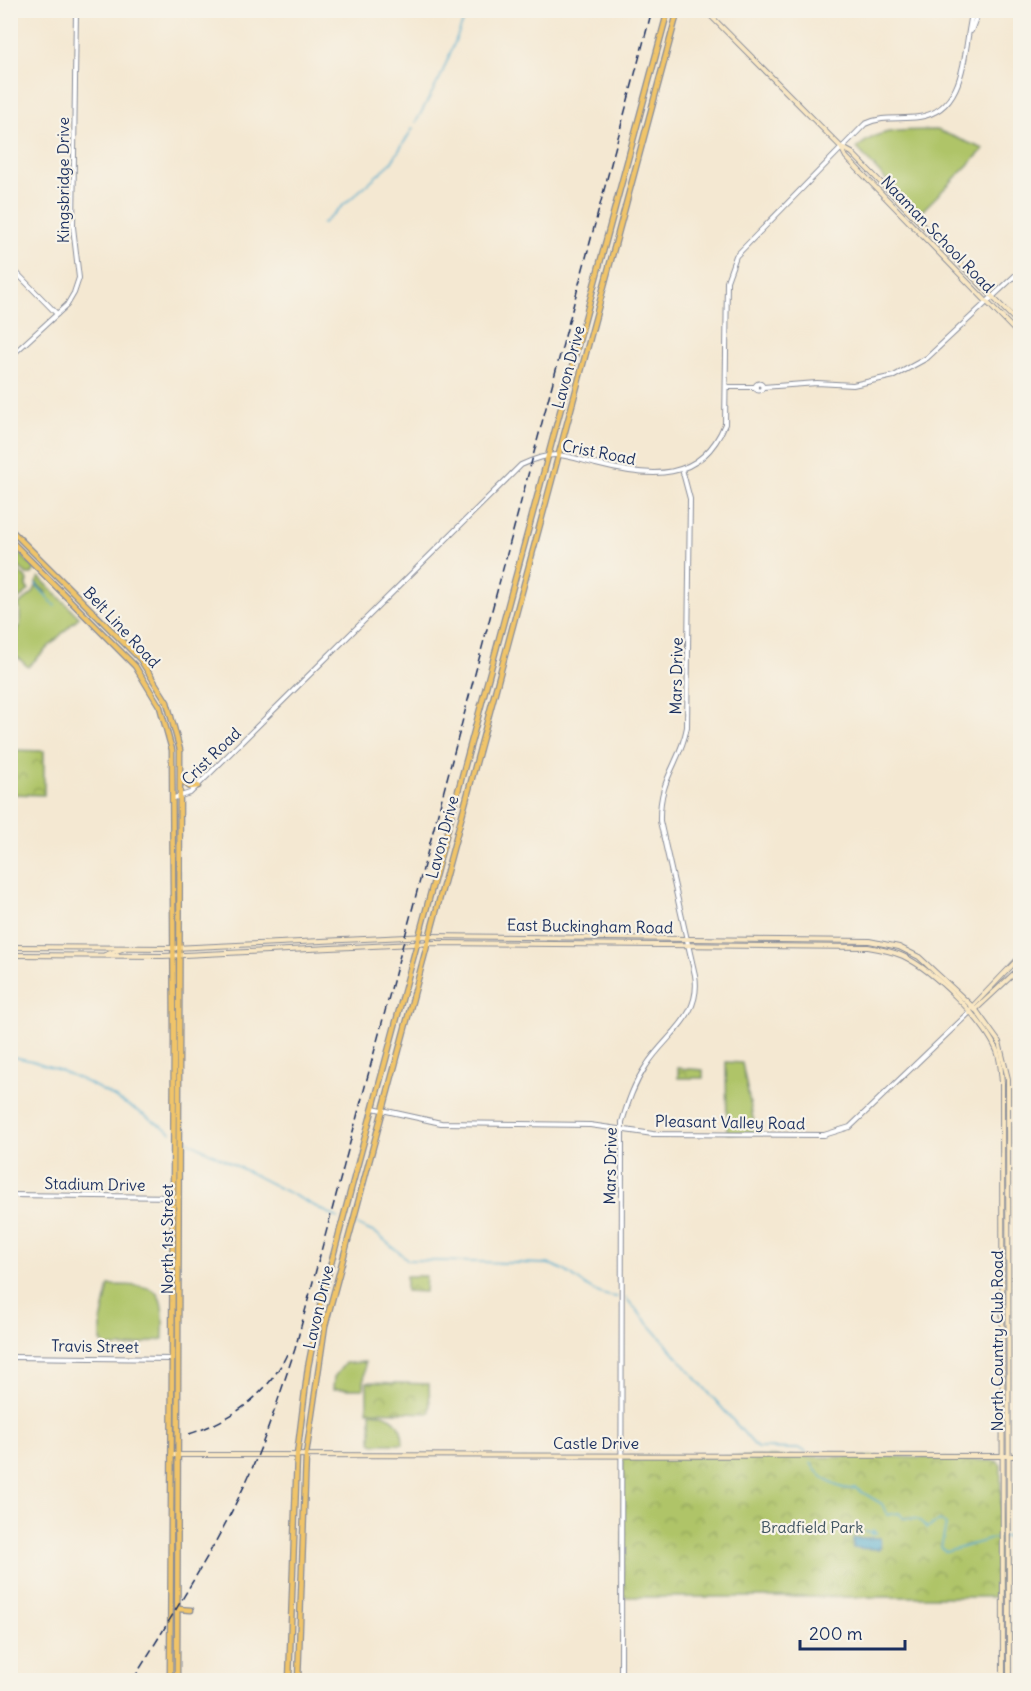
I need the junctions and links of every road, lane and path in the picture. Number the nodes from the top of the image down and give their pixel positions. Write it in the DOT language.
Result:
graph roads {
  1 [pos="76,10"];
  2 [pos="668,10"];
  3 [pos="678,10"];
  4 [pos="705,10"];
  5 [pos="973,10"];
  6 [pos="979,10"];
  7 [pos="999,10"];
  8 [pos="1020,17"];
  9 [pos="970,31"];
  10 [pos="642,102"];
  11 [pos="651,104"];
  12 [pos="841,147"];
  13 [pos="621,179"];
  14 [pos="630,181"];
  15 [pos="10,266"];
  16 [pos="598,268"];
  17 [pos="606,270"];
  18 [pos="1020,271"];
  19 [pos="992,296"];
  20 [pos="987,301"];
  21 [pos="57,314"];
  22 [pos="1020,325"];
  23 [pos="1020,336"];
  24 [pos="10,357"];
  25 [pos="727,387"];
  26 [pos="557,455"];
  27 [pos="547,456"];
  28 [pos="682,469"];
  29 [pos="10,529"];
  30 [pos="10,540"];
  31 [pos="487,679"];
  32 [pos="496,681"];
  33 [pos="182,782"];
  34 [pos="198,786"];
  35 [pos="182,797"];
  36 [pos="174,798"];
  37 [pos="182,863"];
  38 [pos="174,864"];
  39 [pos="418,936"];
  40 [pos="428,936"];
  41 [pos="687,939"];
  42 [pos="284,942"];
  43 [pos="426,943"];
  44 [pos="416,944"];
  45 [pos="235,945"];
  46 [pos="688,945"];
  47 [pos="10,947"];
  48 [pos="122,948"];
  49 [pos="174,948"];
  50 [pos="181,948"];
  51 [pos="284,950"];
  52 [pos="235,952"];
  53 [pos="10,955"];
  54 [pos="181,955"];
  55 [pos="174,956"];
  56 [pos="101,957"];
  57 [pos="1020,957"];
  58 [pos="1020,968"];
  59 [pos="974,1008"];
  60 [pos="969,1013"];
  61 [pos="177,1017"];
  62 [pos="373,1108"];
  63 [pos="381,1110"];
  64 [pos="622,1129"];
  65 [pos="173,1139"];
  66 [pos="179,1168"];
  67 [pos="10,1195"];
  68 [pos="172,1197"];
  69 [pos="179,1197"];
  70 [pos="324,1288"];
  71 [pos="334,1289"];
  72 [pos="171,1309"];
  73 [pos="179,1309"];
  74 [pos="316,1323"];
  75 [pos="320,1354"];
  76 [pos="10,1357"];
  77 [pos="172,1359"];
  78 [pos="179,1359"];
  79 [pos="1003,1368"];
  80 [pos="1009,1368"];
  81 [pos="172,1371"];
  82 [pos="179,1371"];
  83 [pos="171,1455"];
  84 [pos="179,1455"];
  85 [pos="297,1455"];
  86 [pos="306,1455"];
  87 [pos="620,1455"];
  88 [pos="1003,1456"];
  89 [pos="1009,1456"];
  90 [pos="1020,1456"];
  91 [pos="1003,1566"];
  92 [pos="1009,1566"];
  93 [pos="171,1569"];
  94 [pos="178,1569"];
  95 [pos="178,1609"];
  96 [pos="191,1610"];
  97 [pos="170,1680"];
  98 [pos="177,1680"];
  99 [pos="289,1680"];
  100 [pos="298,1680"];
  101 [pos="621,1680"];
  102 [pos="1003,1680"];
  103 [pos="1009,1680"];
  1 -- 21 [label="street, Kingsbridge Drive"];
  2 -- 10 [label="main road, Lavon Drive"];
  3 -- 11 [label="main road, Lavon Drive"];
  4 -- 12 [label="main road, Naaman School Road"];
  5 -- 9 [label="street, Crist Road"];
  6 -- 9 [label="street, Crist Road"];
  7 -- 8 [label="main road"];
  9 -- 12 [label="street, Crist Road"];
  10 -- 11 [label="main road"];
  10 -- 13 [label="main road, Lavon Drive"];
  11 -- 14 [label="main road, Lavon Drive"];
  12 -- 19 [label="main road, Naaman School Road"];
  12 -- 20 [label="main road, Naaman School Road"];
  12 -- 25 [label="street, Crist Road"];
  13 -- 14 [label="main road"];
  13 -- 16 [label="main road, Lavon Drive"];
  14 -- 17 [label="main road, Lavon Drive"];
  15 -- 21 [label="street"];
  16 -- 17 [label="main road"];
  16 -- 27 [label="main road, Lavon Drive"];
  17 -- 26 [label="main road, Lavon Drive"];
  18 -- 19 [label="street"];
  19 -- 20 [label="street"];
  19 -- 22 [label="main road, Naaman School Road"];
  20 -- 23 [label="main road, Naaman School Road"];
  20 -- 25 [label="street"];
  21 -- 24 [label="street, Kingsbridge Drive"];
  25 -- 28 [label="street, Crist Road"];
  26 -- 27 [label="street, Crist Road"];
  26 -- 28 [label="street, Crist Road"];
  26 -- 32 [label="main road, Lavon Drive"];
  27 -- 31 [label="main road, Lavon Drive"];
  27 -- 34 [label="street, Crist Road"];
  28 -- 41 [label="street, Mars Drive"];
  29 -- 33 [label="main road, Belt Line Road"];
  30 -- 36 [label="main road, Belt Line Road"];
  31 -- 32 [label="main road"];
  31 -- 39 [label="main road, Lavon Drive"];
  32 -- 40 [label="main road, Lavon Drive"];
  33 -- 34 [label="main road"];
  33 -- 35 [label="main road, Belt Line Road"];
  34 -- 35 [label="street, Crist Road"];
  35 -- 36 [label="street, Crist Road"];
  35 -- 37 [label="main road, North 1st Street"];
  36 -- 38 [label="main road, North 1st Street"];
  37 -- 38 [label="main road"];
  37 -- 50 [label="main road, North 1st Street"];
  38 -- 49 [label="main road, North 1st Street"];
  39 -- 40 [label="main road, East Buckingham Road"];
  39 -- 42 [label="main road, East Buckingham Road"];
  39 -- 44 [label="main road, Lavon Drive"];
  40 -- 41 [label="main road, East Buckingham Road"];
  40 -- 43 [label="main road, Lavon Drive"];
  41 -- 46 [label="street, Mars Drive"];
  41 -- 59 [label="main road, East Buckingham Road"];
  42 -- 45 [label="main road, East Buckingham Road"];
  42 -- 51 [label="main road"];
  43 -- 44 [label="main road, East Buckingham Road"];
  43 -- 46 [label="main road, East Buckingham Road"];
  43 -- 63 [label="main road, Lavon Drive"];
  44 -- 51 [label="main road, East Buckingham Road"];
  44 -- 62 [label="main road, Lavon Drive"];
  45 -- 50 [label="main road, East Buckingham Road"];
  45 -- 52 [label="main road"];
  46 -- 60 [label="main road, East Buckingham Road"];
  46 -- 64 [label="street, Mars Drive"];
  47 -- 48 [label="main road, East Buckingham Road"];
  48 -- 49 [label="main road, East Buckingham Road"];
  48 -- 56 [label="main road"];
  49 -- 50 [label="main road, East Buckingham Road"];
  49 -- 55 [label="main road, North 1st Street"];
  50 -- 54 [label="main road, North 1st Street"];
  51 -- 52 [label="main road, East Buckingham Road"];
  52 -- 54 [label="main road, East Buckingham Road"];
  53 -- 56 [label="main road, East Buckingham Road"];
  54 -- 55 [label="main road, East Buckingham Road"];
  54 -- 61 [label="main road, North 1st Street"];
  55 -- 56 [label="main road, East Buckingham Road"];
  55 -- 61 [label="main road, North 1st Street"];
  57 -- 59 [label="main road, Pleasant Valley Road"];
  58 -- 59 [label="main road, Pleasant Valley Road"];
  59 -- 60 [label="main road, Pleasant Valley Road"];
  59 -- 80 [label="main road, North Country Club Road"];
  60 -- 64 [label="street, Pleasant Valley Road"];
  60 -- 79 [label="main road, North Country Club Road"];
  61 -- 65 [label="main road, North 1st Street"];
  61 -- 66 [label="main road, North 1st Street"];
  62 -- 63 [label="street, Pleasant Valley Road"];
  62 -- 70 [label="main road, Lavon Drive"];
  63 -- 64 [label="street, Pleasant Valley Road"];
  63 -- 71 [label="main road, Lavon Drive"];
  64 -- 87 [label="street, Mars Drive"];
  65 -- 66 [label="main road"];
  65 -- 68 [label="main road, North 1st Street"];
  66 -- 69 [label="main road, North 1st Street"];
  67 -- 68 [label="street, Stadium Drive"];
  68 -- 69 [label="street, Stadium Drive"];
  68 -- 72 [label="main road, North 1st Street"];
  69 -- 73 [label="main road, North 1st Street"];
  70 -- 71 [label="main road"];
  70 -- 74 [label="main road, Lavon Drive"];
  71 -- 75 [label="main road, Lavon Drive"];
  72 -- 73 [label="main road"];
  72 -- 77 [label="main road, North 1st Street"];
  73 -- 78 [label="main road, North 1st Street"];
  74 -- 75 [label="main road"];
  74 -- 85 [label="main road, Lavon Drive"];
  75 -- 86 [label="main road, Lavon Drive"];
  76 -- 77 [label="street, Travis Street"];
  77 -- 78 [label="street, Travis Street"];
  77 -- 81 [label="main road, North 1st Street"];
  78 -- 82 [label="main road, North 1st Street"];
  79 -- 80 [label="main road"];
  79 -- 88 [label="main road, North Country Club Road"];
  80 -- 89 [label="main road, North Country Club Road"];
  81 -- 82 [label="main road"];
  81 -- 83 [label="main road, North 1st Street"];
  82 -- 84 [label="main road, North 1st Street"];
  83 -- 84 [label="main road, Castle Drive"];
  83 -- 93 [label="main road, North 1st Street"];
  84 -- 85 [label="main road, Castle Drive"];
  84 -- 94 [label="main road, North 1st Street"];
  85 -- 86 [label="main road, Castle Drive"];
  85 -- 99 [label="main road, Lavon Drive"];
  86 -- 87 [label="main road, Castle Drive"];
  86 -- 100 [label="main road, Lavon Drive"];
  87 -- 88 [label="main road, Castle Drive"];
  87 -- 101 [label="street, Mars Drive"];
  88 -- 89 [label="main road, Castle Drive"];
  88 -- 91 [label="main road, North Country Club Road"];
  89 -- 90 [label="main road, Castle Drive"];
  89 -- 92 [label="main road, North Country Club Road"];
  91 -- 92 [label="main road"];
  91 -- 102 [label="main road, North Country Club Road"];
  92 -- 103 [label="main road, North Country Club Road"];
  93 -- 94 [label="main road"];
  93 -- 97 [label="main road, North 1st Street"];
  94 -- 95 [label="main road, North 1st Street"];
  95 -- 96 [label="main road"];
  95 -- 98 [label="main road, North 1st Street"];
}
